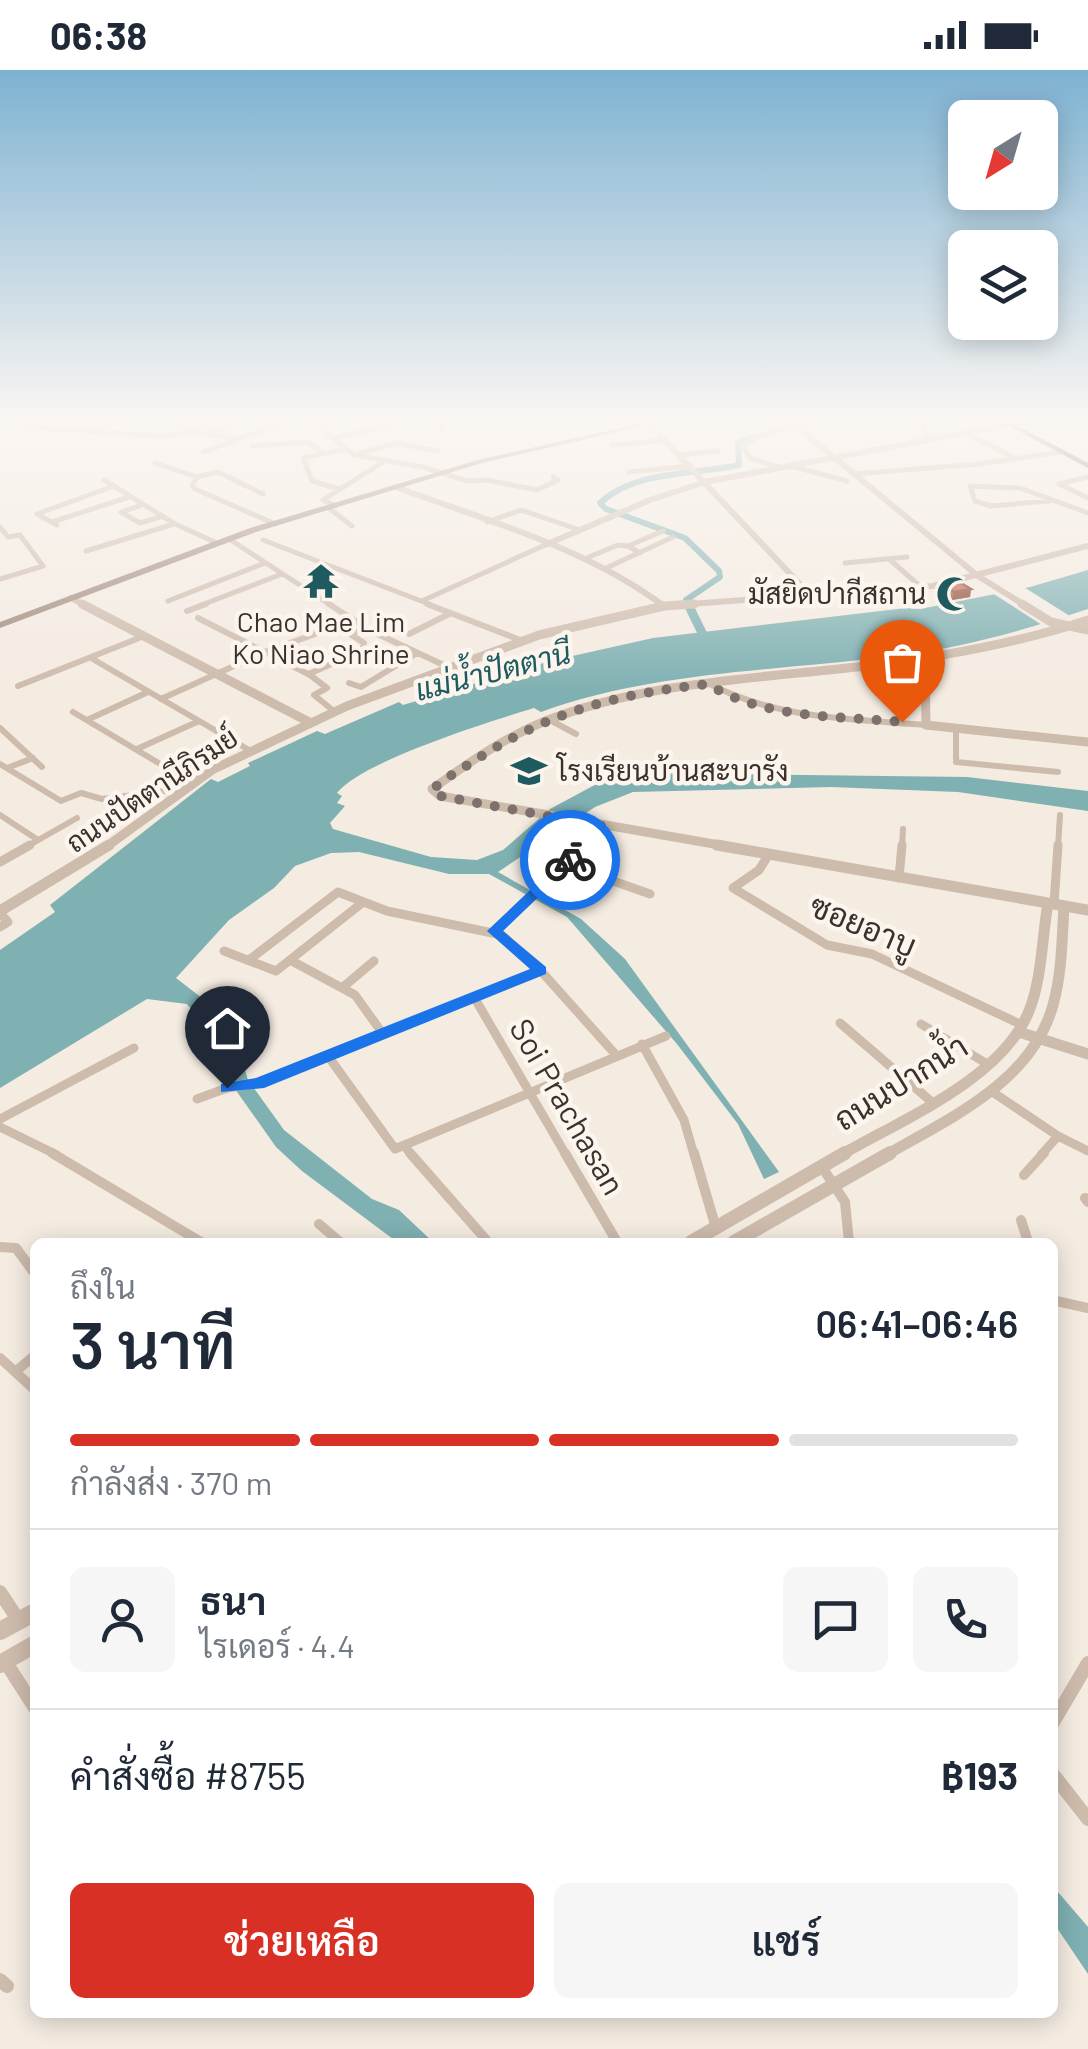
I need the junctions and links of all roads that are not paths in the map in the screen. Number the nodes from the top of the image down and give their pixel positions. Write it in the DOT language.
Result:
graph roads {
  1 [pos="53,508"];
  2 [pos="96,508"];
  3 [pos="133,508"];
  4 [pos="149,508"];
  5 [pos="239,508"];
  6 [pos="328,508"];
  7 [pos="334,508"];
  8 [pos="452,508"];
  9 [pos="630,508"];
  10 [pos="730,508"];
  11 [pos="896,508"];
  12 [pos="162,516"];
  13 [pos="487,522"];
  14 [pos="175,524"];
  15 [pos="275,524"];
  16 [pos="352,526"];
  17 [pos="0,528"];
  18 [pos="580,530"];
  19 [pos="663,531"];
  20 [pos="246,532"];
  21 [pos="673,537"];
  22 [pos="229,538"];
  23 [pos="217,543"];
  24 [pos="545,545"];
  25 [pos="628,546"];
  26 [pos="1088,546"];
  27 [pos="86,551"];
  28 [pos="640,553"];
  29 [pos="589,557"];
  30 [pos="907,557"];
  31 [pos="890,559"];
  32 [pos="265,563"];
  33 [pos="846,563"];
  34 [pos="604,569"];
  35 [pos="282,574"];
  36 [pos="978,576"];
  37 [pos="0,579"];
  38 [pos="920,587"];
  39 [pos="812,597"];
  40 [pos="71,598"];
  41 [pos="168,601"];
  42 [pos="422,602"];
  43 [pos="664,606"];
  44 [pos="187,611"];
  45 [pos="449,614"];
  46 [pos="198,618"];
  47 [pos="1088,620"];
  48 [pos="0,626"];
  49 [pos="1069,626"];
  50 [pos="366,628"];
  51 [pos="329,630"];
  52 [pos="1088,630"];
  53 [pos="409,634"];
  54 [pos="144,636"];
  55 [pos="523,642"];
  56 [pos="265,652"];
  57 [pos="417,653"];
  58 [pos="90,658"];
  59 [pos="925,660"];
  60 [pos="450,668"];
  61 [pos="217,674"];
  62 [pos="309,674"];
  63 [pos="349,683"];
  64 [pos="708,684"];
  65 [pos="18,686"];
  66 [pos="148,692"];
  67 [pos="161,699"];
  68 [pos="73,712"];
  69 [pos="335,712"];
  70 [pos="547,719"];
  71 [pos="87,720"];
  72 [pos="199,721"];
  73 [pos="311,723"];
  74 [pos="926,725"];
  75 [pos="0,728"];
  76 [pos="956,728"];
  77 [pos="576,734"];
  78 [pos="1088,742"];
  79 [pos="136,750"];
  80 [pos="249,750"];
  81 [pos="33,758"];
  82 [pos="162,764"];
  83 [pos="3,766"];
  84 [pos="42,767"];
  85 [pos="1058,772"];
  86 [pos="188,788"];
  87 [pos="0,815"];
  88 [pos="1060,815"];
  89 [pos="77,818"];
  90 [pos="606,827"];
  91 [pos="903,830"];
  92 [pos="38,840"];
  93 [pos="0,851"];
  94 [pos="769,854"];
  95 [pos="10,857"];
  96 [pos="0,862"];
  97 [pos="564,864"];
  98 [pos="899,878"];
  99 [pos="338,892"];
  100 [pos="650,894"];
  101 [pos="528,895"];
  102 [pos="362,903"];
  103 [pos="1055,904"];
  104 [pos="1088,910"];
  105 [pos="0,912"];
  106 [pos="4,925"];
  107 [pos="494,931"];
  108 [pos="224,951"];
  109 [pos="249,960"];
  110 [pos="290,960"];
  111 [pos="374,961"];
  112 [pos="541,970"];
  113 [pos="342,988"];
  114 [pos="474,997"];
  115 [pos="840,1023"];
  116 [pos="921,1024"];
  117 [pos="1020,1028"];
  118 [pos="383,1034"];
  119 [pos="666,1036"];
  120 [pos="1040,1039"];
  121 [pos="642,1044"];
  122 [pos="134,1048"];
  123 [pos="616,1054"];
  124 [pos="1088,1054"];
  125 [pos="328,1056"];
  126 [pos="989,1064"];
  127 [pos="991,1091"];
  128 [pos="526,1092"];
  129 [pos="197,1099"];
  130 [pos="932,1103"];
  131 [pos="0,1119"];
  132 [pos="0,1127"];
  133 [pos="1058,1136"];
  134 [pos="399,1147"];
  135 [pos="1088,1151"];
  136 [pos="822,1167"];
  137 [pos="1024,1175"];
  138 [pos="838,1184"];
  139 [pos="1020,1220"];
  140 [pos="319,1224"];
  141 [pos="716,1228"];
  142 [pos="195,1238"];
  143 [pos="335,1238"];
  144 [pos="484,1238"];
  145 [pos="615,1238"];
  146 [pos="699,1238"];
  147 [pos="741,1238"];
  148 [pos="849,1238"];
  149 [pos="1027,1238"];
  150 [pos="0,1248"];
  151 [pos="30,1267"];
  152 [pos="1058,1301"];
  153 [pos="1088,1308"];
  154 [pos="0,1358"];
  155 [pos="30,1359"];
  156 [pos="15,1372"];
  157 [pos="30,1386"];
  158 [pos="0,1592"];
  159 [pos="30,1615"];
  160 [pos="19,1621"];
  161 [pos="0,1632"];
  162 [pos="30,1647"];
  163 [pos="2,1662"];
  164 [pos="1088,1664"];
  165 [pos="30,1701"];
  166 [pos="1058,1714"];
  167 [pos="1058,1781"];
  168 [pos="1088,1820"];
  1 -- 2 [label="street"];
  3 -- 12 [label="street"];
  4 -- 12 [label="street"];
  5 -- 15 [label="street"];
  6 -- 15 [label="main road"];
  7 -- 16 [label="street"];
  8 -- 13 [label="street"];
  9 -- 18 [label="street"];
  10 -- 39 [label="street"];
  11 -- 36 [label="street"];
  12 -- 14 [label="street"];
  13 -- 18 [label="street"];
  13 -- 24 [label="street"];
  14 -- 23 [label="street"];
  14 -- 27 [label="street"];
  15 -- 20 [label="main road"];
  17 -- 37 [label="street"];
  18 -- 24 [label="street"];
  19 -- 25 [label="street"];
  20 -- 22 [label="main road"];
  20 -- 42 [label="street"];
  21 -- 28 [label="street"];
  22 -- 23 [label="main road"];
  22 -- 32 [label="street"];
  23 -- 40 [label="main road"];
  24 -- 34 [label="street"];
  24 -- 42 [label="street"];
  25 -- 28 [label="street"];
  25 -- 29 [label="street"];
  26 -- 36 [label="street, ถนนปัตตานีภิรมย์"];
  28 -- 34 [label="street"];
  30 -- 31 [label="street"];
  31 -- 33 [label="street"];
  31 -- 38 [label="street"];
  32 -- 35 [label="street"];
  32 -- 41 [label="street"];
  34 -- 43 [label="street"];
  35 -- 44 [label="street"];
  35 -- 50 [label="street"];
  36 -- 38 [label="street, ถนนปัตตานีภิรมย์"];
  36 -- 49 [label="street"];
  38 -- 39 [label="street, ถนนปัตตานีภิรมย์"];
  39 -- 43 [label="street, ถนนปัตตานีภิรมย์"];
  40 -- 48 [label="main road"];
  40 -- 54 [label="street"];
  42 -- 45 [label="street"];
  43 -- 55 [label="street, ถนนปัตตานีภิรมย์"];
  45 -- 53 [label="street"];
  45 -- 55 [label="street"];
  46 -- 56 [label="street"];
  47 -- 49 [label="street"];
  49 -- 52 [label="street"];
  49 -- 59 [label="street"];
  50 -- 57 [label="street"];
  50 -- 62 [label="street"];
  51 -- 56 [label="street"];
  54 -- 58 [label="street"];
  54 -- 61 [label="street"];
  55 -- 60 [label="street, ถนนปัตตานีภิรมย์"];
  56 -- 61 [label="street"];
  56 -- 62 [label="street"];
  57 -- 60 [label="street"];
  57 -- 63 [label="street"];
  58 -- 65 [label="street"];
  58 -- 66 [label="street"];
  59 -- 64 [label="street"];
  59 -- 74 [label="street"];
  60 -- 69 [label="street, ถนนปัตตานีภิรมย์"];
  61 -- 67 [label="street"];
  61 -- 73 [label="street"];
  62 -- 69 [label="street"];
  64 -- 70 [label="street"];
  64 -- 74 [label="street"];
  66 -- 67 [label="street"];
  66 -- 71 [label="street"];
  67 -- 72 [label="street"];
  68 -- 71 [label="street"];
  69 -- 73 [label="street, ถนนปัตตานีภิรมย์"];
  70 -- 77 [label="street"];
  70 -- 90 [label="street"];
  71 -- 79 [label="street"];
  72 -- 79 [label="street"];
  72 -- 80 [label="street"];
  73 -- 80 [label="street, ถนนปัตตานีภิรมย์"];
  74 -- 76 [label="street"];
  75 -- 81 [label="street"];
  76 -- 78 [label="street"];
  76 -- 85 [label="street"];
  79 -- 82 [label="street"];
  80 -- 86 [label="street, ถนนปัตตานีภิรมย์"];
  81 -- 83 [label="street"];
  81 -- 84 [label="street"];
  83 -- 86 [label="street"];
  86 -- 105 [label="street, ถนนปัตตานีภิรมย์"];
  87 -- 92 [label="street"];
  88 -- 103 [label="street"];
  89 -- 92 [label="street"];
  90 -- 94 [label="street"];
  90 -- 97 [label="street"];
  91 -- 98 [label="street"];
  92 -- 95 [label="street"];
  93 -- 95 [label="street"];
  94 -- 98 [label="street"];
  94 -- 117 [label="street, ซอยอาบู"];
  95 -- 96 [label="street"];
  97 -- 100 [label="street"];
  97 -- 101 [label="street"];
  98 -- 103 [label="street"];
  99 -- 102 [label="street"];
  99 -- 109 [label="street"];
  101 -- 107 [label="street"];
  102 -- 107 [label="street"];
  102 -- 110 [label="street"];
  103 -- 104 [label="street"];
  103 -- 117 [label="street, ถนนปากน้ำ"];
  103 -- 120 [label="street, ถนนปากน้ำ"];
  105 -- 106 [label="street"];
  107 -- 112 [label="street"];
  108 -- 109 [label="street"];
  109 -- 110 [label="street"];
  110 -- 113 [label="street"];
  111 -- 113 [label="street"];
  112 -- 114 [label="street"];
  112 -- 123 [label="street"];
  113 -- 118 [label="street"];
  114 -- 118 [label="street"];
  114 -- 128 [label="street, Soi Prachasan"];
  115 -- 130 [label="street"];
  116 -- 126 [label="street"];
  117 -- 120 [label="street"];
  117 -- 126 [label="street, ถนนปากน้ำ"];
  118 -- 125 [label="street"];
  119 -- 121 [label="street"];
  120 -- 124 [label="street"];
  120 -- 127 [label="street, ถนนปากน้ำ"];
  121 -- 123 [label="street"];
  121 -- 141 [label="street"];
  122 -- 131 [label="street"];
  123 -- 128 [label="street"];
  125 -- 129 [label="street"];
  125 -- 134 [label="street"];
  126 -- 130 [label="street, ถนนปากน้ำ"];
  127 -- 133 [label="street"];
  127 -- 138 [label="street, ถนนปากน้ำ"];
  128 -- 134 [label="street"];
  128 -- 145 [label="street, Soi Prachasan"];
  130 -- 136 [label="street, ถนนปากน้ำ"];
  132 -- 142 [label="street"];
  133 -- 135 [label="street"];
  133 -- 137 [label="street"];
  134 -- 144 [label="street"];
  136 -- 138 [label="street"];
  136 -- 141 [label="street, ถนนปากน้ำ"];
  138 -- 147 [label="street, ถนนปากน้ำ"];
  138 -- 148 [label="street"];
  139 -- 149 [label="street"];
  140 -- 143 [label="street"];
  141 -- 146 [label="street, ถนนปากน้ำ"];
  150 -- 151 [label="street"];
  152 -- 153 [label="street"];
  154 -- 156 [label="street"];
  155 -- 156 [label="street"];
  156 -- 157 [label="street"];
  158 -- 160 [label="street"];
  159 -- 160 [label="street"];
  160 -- 161 [label="street"];
  162 -- 163 [label="street"];
  163 -- 165 [label="street"];
  164 -- 166 [label="street"];
  167 -- 168 [label="street"];
}
